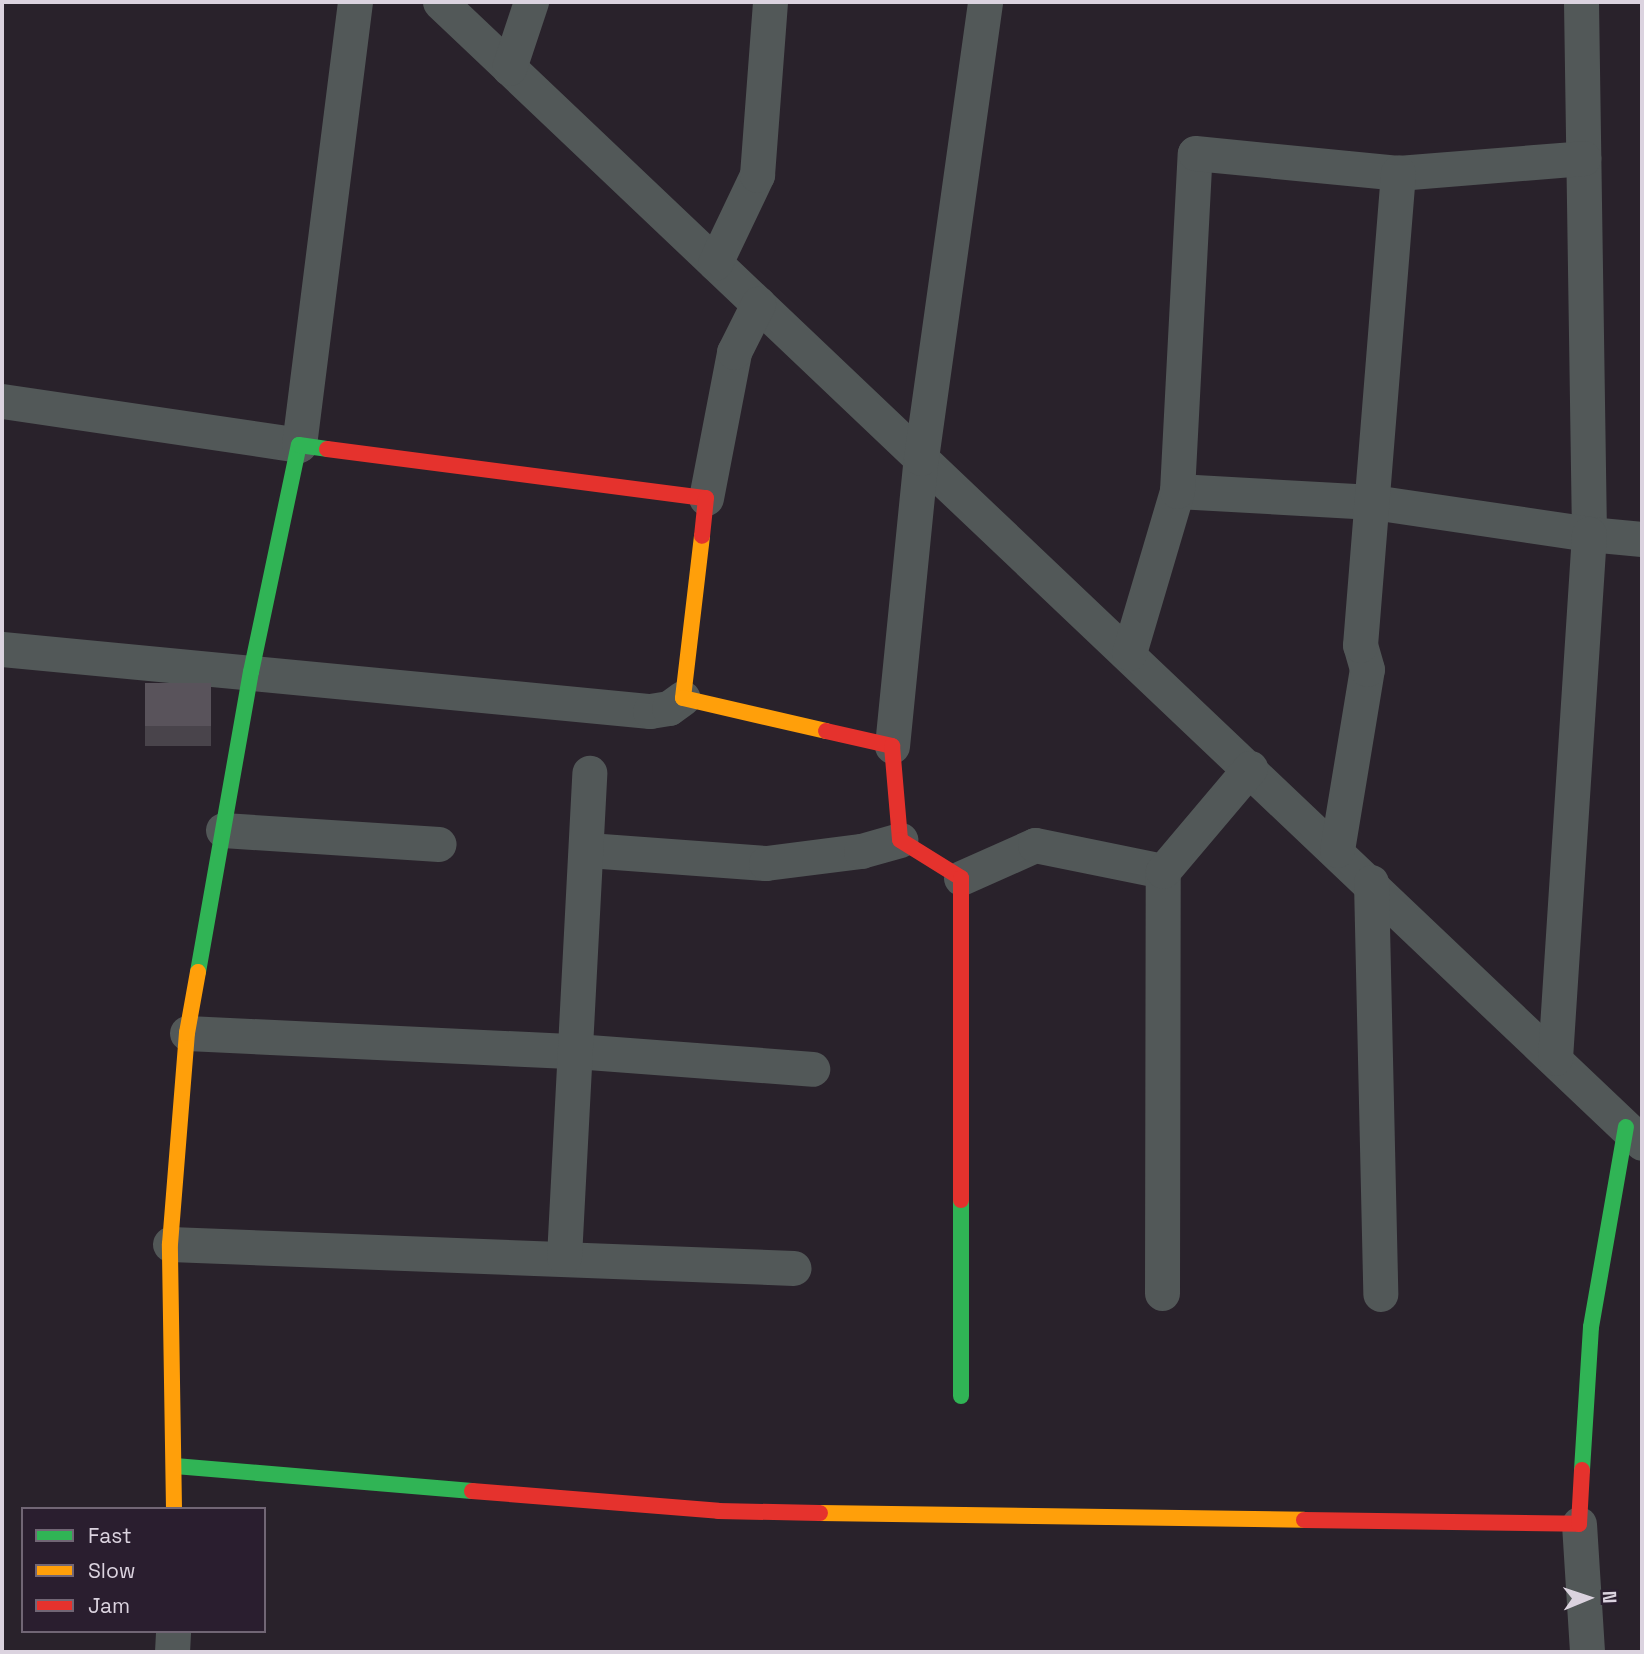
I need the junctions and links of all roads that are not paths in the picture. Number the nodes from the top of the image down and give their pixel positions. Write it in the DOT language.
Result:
graph roads {
  1 [pos="355,2"];
  2 [pos="440,2"];
  3 [pos="531,2"];
  4 [pos="770,2"];
  5 [pos="985,2"];
  6 [pos="1581,2"];
  7 [pos="509,68"];
  8 [pos="1583,158"];
  9 [pos="1398,173"];
  10 [pos="715,263"];
  11 [pos="758,304"];
  12 [pos="2,401"];
  13 [pos="299,445"];
  14 [pos="921,458"];
  15 [pos="1177,491"];
  16 [pos="706,498"];
  17 [pos="1373,502"];
  18 [pos="1589,534"];
  19 [pos="1642,539"];
  20 [pos="2,649"];
  21 [pos="1129,653"];
  22 [pos="251,672"];
  23 [pos="683,698"];
  24 [pos="892,746"];
  25 [pos="1250,768"];
  26 [pos="589,773"];
  27 [pos="223,830"];
  28 [pos="900,839"];
  29 [pos="439,844"];
  30 [pos="588,850"];
  31 [pos="1337,850"];
  32 [pos="1163,871"];
  33 [pos="961,878"];
  34 [pos="1371,882"];
  35 [pos="187,1033"];
  36 [pos="575,1051"];
  37 [pos="1555,1058"];
  38 [pos="812,1069"];
  39 [pos="1634,1135"];
  40 [pos="170,1244"];
  41 [pos="565,1257"];
  42 [pos="794,1269"];
  43 [pos="1162,1293"];
  44 [pos="1380,1294"];
  45 [pos="961,1396"];
  46 [pos="175,1466"];
  47 [pos="174,1507"];
  48 [pos="1579,1524"];
  49 [pos="173,1633"];
  50 [pos="172,1652"];
  51 [pos="1587,1652"];
  1 -- 13 [label="street"];
  2 -- 7 [label="street"];
  3 -- 7 [label="street"];
  4 -- 10 [label="street"];
  5 -- 14 [label="street"];
  6 -- 8 [label="street"];
  7 -- 10 [label="street"];
  8 -- 9 [label="street"];
  8 -- 18 [label="street"];
  9 -- 15 [label="street"];
  9 -- 17 [label="street"];
  10 -- 11 [label="street"];
  11 -- 14 [label="street"];
  11 -- 16 [label="street"];
  12 -- 13 [label="street"];
  13 -- 16 [label="street"];
  13 -- 22 [label="street"];
  14 -- 21 [label="street"];
  14 -- 24 [label="street"];
  15 -- 17 [label="street"];
  15 -- 21 [label="street"];
  16 -- 23 [label="street"];
  17 -- 18 [label="street"];
  17 -- 31 [label="street"];
  18 -- 19 [label="street"];
  18 -- 37 [label="street"];
  20 -- 22 [label="street"];
  21 -- 25 [label="street"];
  22 -- 23 [label="street"];
  22 -- 27 [label="street"];
  23 -- 24 [label="street"];
  24 -- 28 [label="street"];
  25 -- 31 [label="street"];
  25 -- 32 [label="street"];
  26 -- 30 [label="street"];
  27 -- 29 [label="street"];
  27 -- 35 [label="street"];
  28 -- 30 [label="street"];
  28 -- 33 [label="street"];
  30 -- 36 [label="street"];
  31 -- 34 [label="street"];
  32 -- 33 [label="street"];
  32 -- 43 [label="street"];
  33 -- 45 [label="street"];
  34 -- 37 [label="street"];
  34 -- 44 [label="street"];
  35 -- 36 [label="street"];
  35 -- 40 [label="street"];
  36 -- 38 [label="street"];
  36 -- 41 [label="street"];
  37 -- 39 [label="street"];
  39 -- 48 [label="street"];
  40 -- 41 [label="street"];
  40 -- 46 [label="street"];
  41 -- 42 [label="street"];
  46 -- 47 [label="street"];
  46 -- 48 [label="street"];
  48 -- 51 [label="street"];
  49 -- 50 [label="street"];
}
